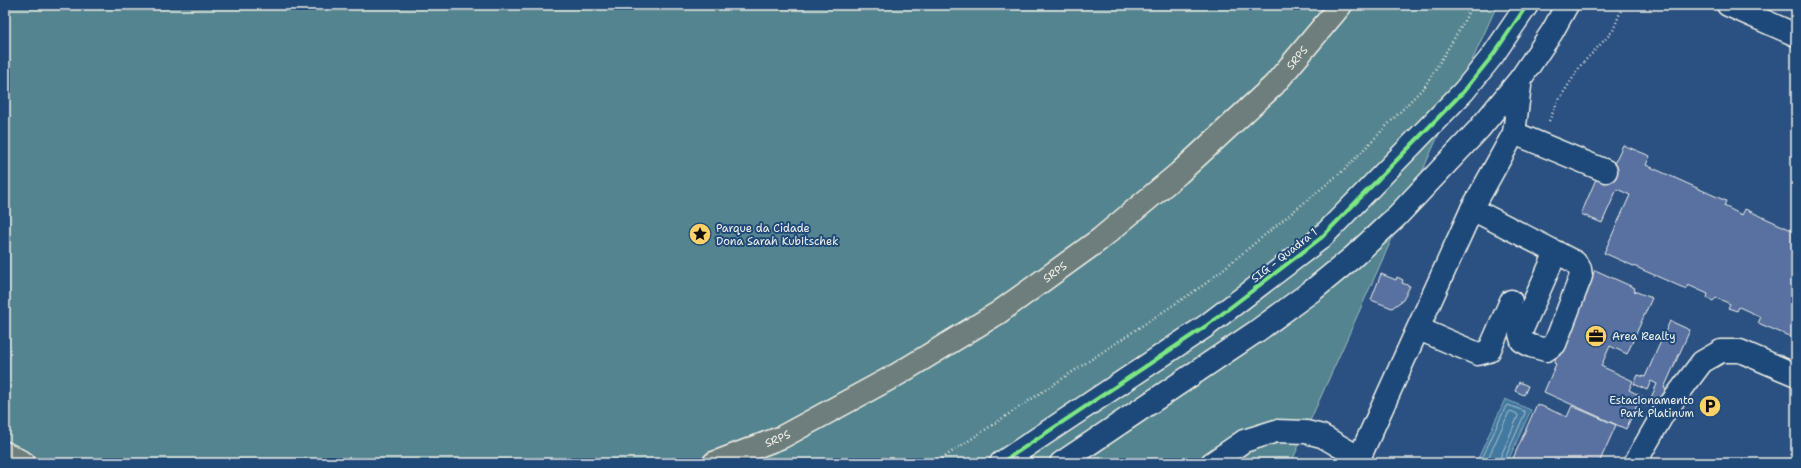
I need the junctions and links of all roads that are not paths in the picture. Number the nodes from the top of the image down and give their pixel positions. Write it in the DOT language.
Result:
graph roads {
  1 [pos="1341,5"];
  2 [pos="1527,5"];
  3 [pos="1567,5"];
  4 [pos="1728,5"];
  5 [pos="1796,35"];
  6 [pos="1521,78"];
  7 [pos="1514,133"];
  8 [pos="1606,171"];
  9 [pos="1472,209"];
  10 [pos="1556,252"];
  11 [pos="1511,301"];
  12 [pos="1419,329"];
  13 [pos="1796,375"];
  14 [pos="5,453"];
  15 [pos="1358,460"];
  16 [pos="24,463"];
  17 [pos="714,463"];
  18 [pos="1001,463"];
  19 [pos="1061,463"];
  20 [pos="1212,463"];
  21 [pos="1635,463"];
  1 -- 17 [label="main road, SRPS"];
  2 -- 18 [label="street, SIG - Quadra 1"];
  3 -- 6 [label="street"];
  4 -- 5 [label="street"];
  6 -- 7 [label="street"];
  6 -- 19 [label="street"];
  7 -- 8 [label="street"];
  7 -- 9 [label="street"];
  9 -- 10 [label="street"];
  9 -- 12 [label="street"];
  11 -- 12 [label="street"];
  12 -- 15 [label="street"];
  13 -- 21 [label="street"];
  14 -- 16 [label="main road"];
  15 -- 20 [label="street"];
}
